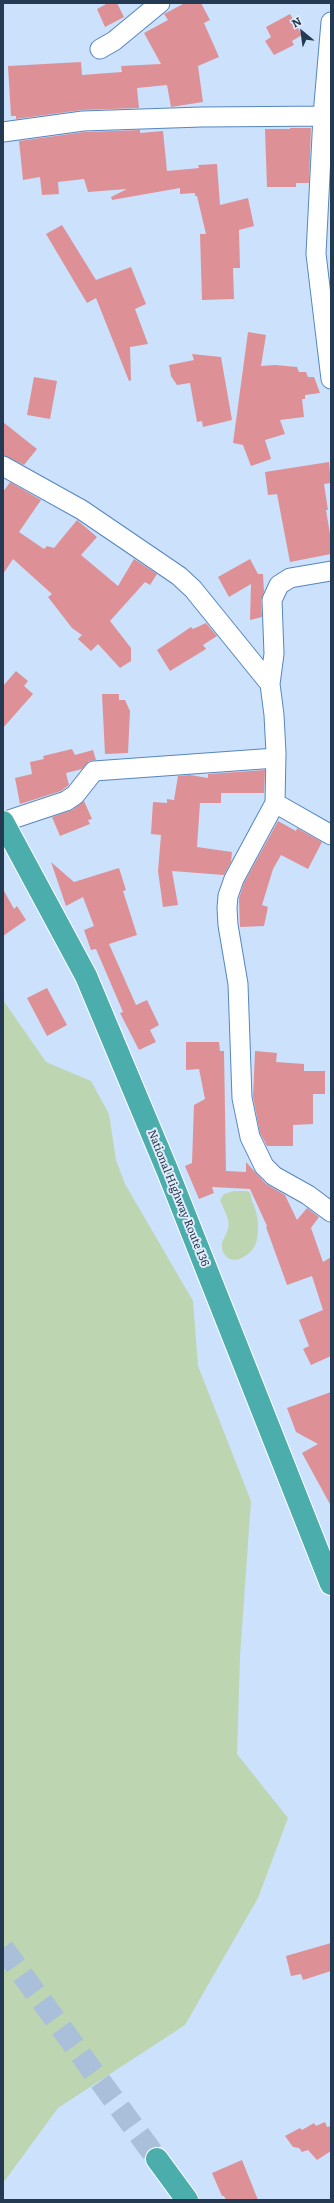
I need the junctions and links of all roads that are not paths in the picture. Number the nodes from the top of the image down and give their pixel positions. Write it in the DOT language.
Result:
graph roads {
  1 [pos="160,3"];
  2 [pos="331,22"];
  3 [pos="100,49"];
  4 [pos="327,116"];
  5 [pos="3,132"];
  6 [pos="331,379"];
  7 [pos="3,466"];
  8 [pos="331,571"];
  9 [pos="270,684"];
  10 [pos="276,758"];
  11 [pos="275,803"];
  12 [pos="3,822"];
  13 [pos="331,835"];
  14 [pos="331,1212"];
  15 [pos="329,1575"];
  16 [pos="157,2159"];
  17 [pos="187,2200"];
  1 -- 3 [label="street"];
  2 -- 4 [label="street"];
  4 -- 5 [label="street"];
  4 -- 6 [label="street"];
  7 -- 9 [label="street"];
  8 -- 9 [label="street"];
  9 -- 10 [label="street"];
  10 -- 11 [label="street"];
  10 -- 12 [label="street"];
  11 -- 13 [label="street"];
  11 -- 14 [label="street"];
  12 -- 15 [label="highway, National Highway Route 136"];
  16 -- 17 [label="highway"];
}
